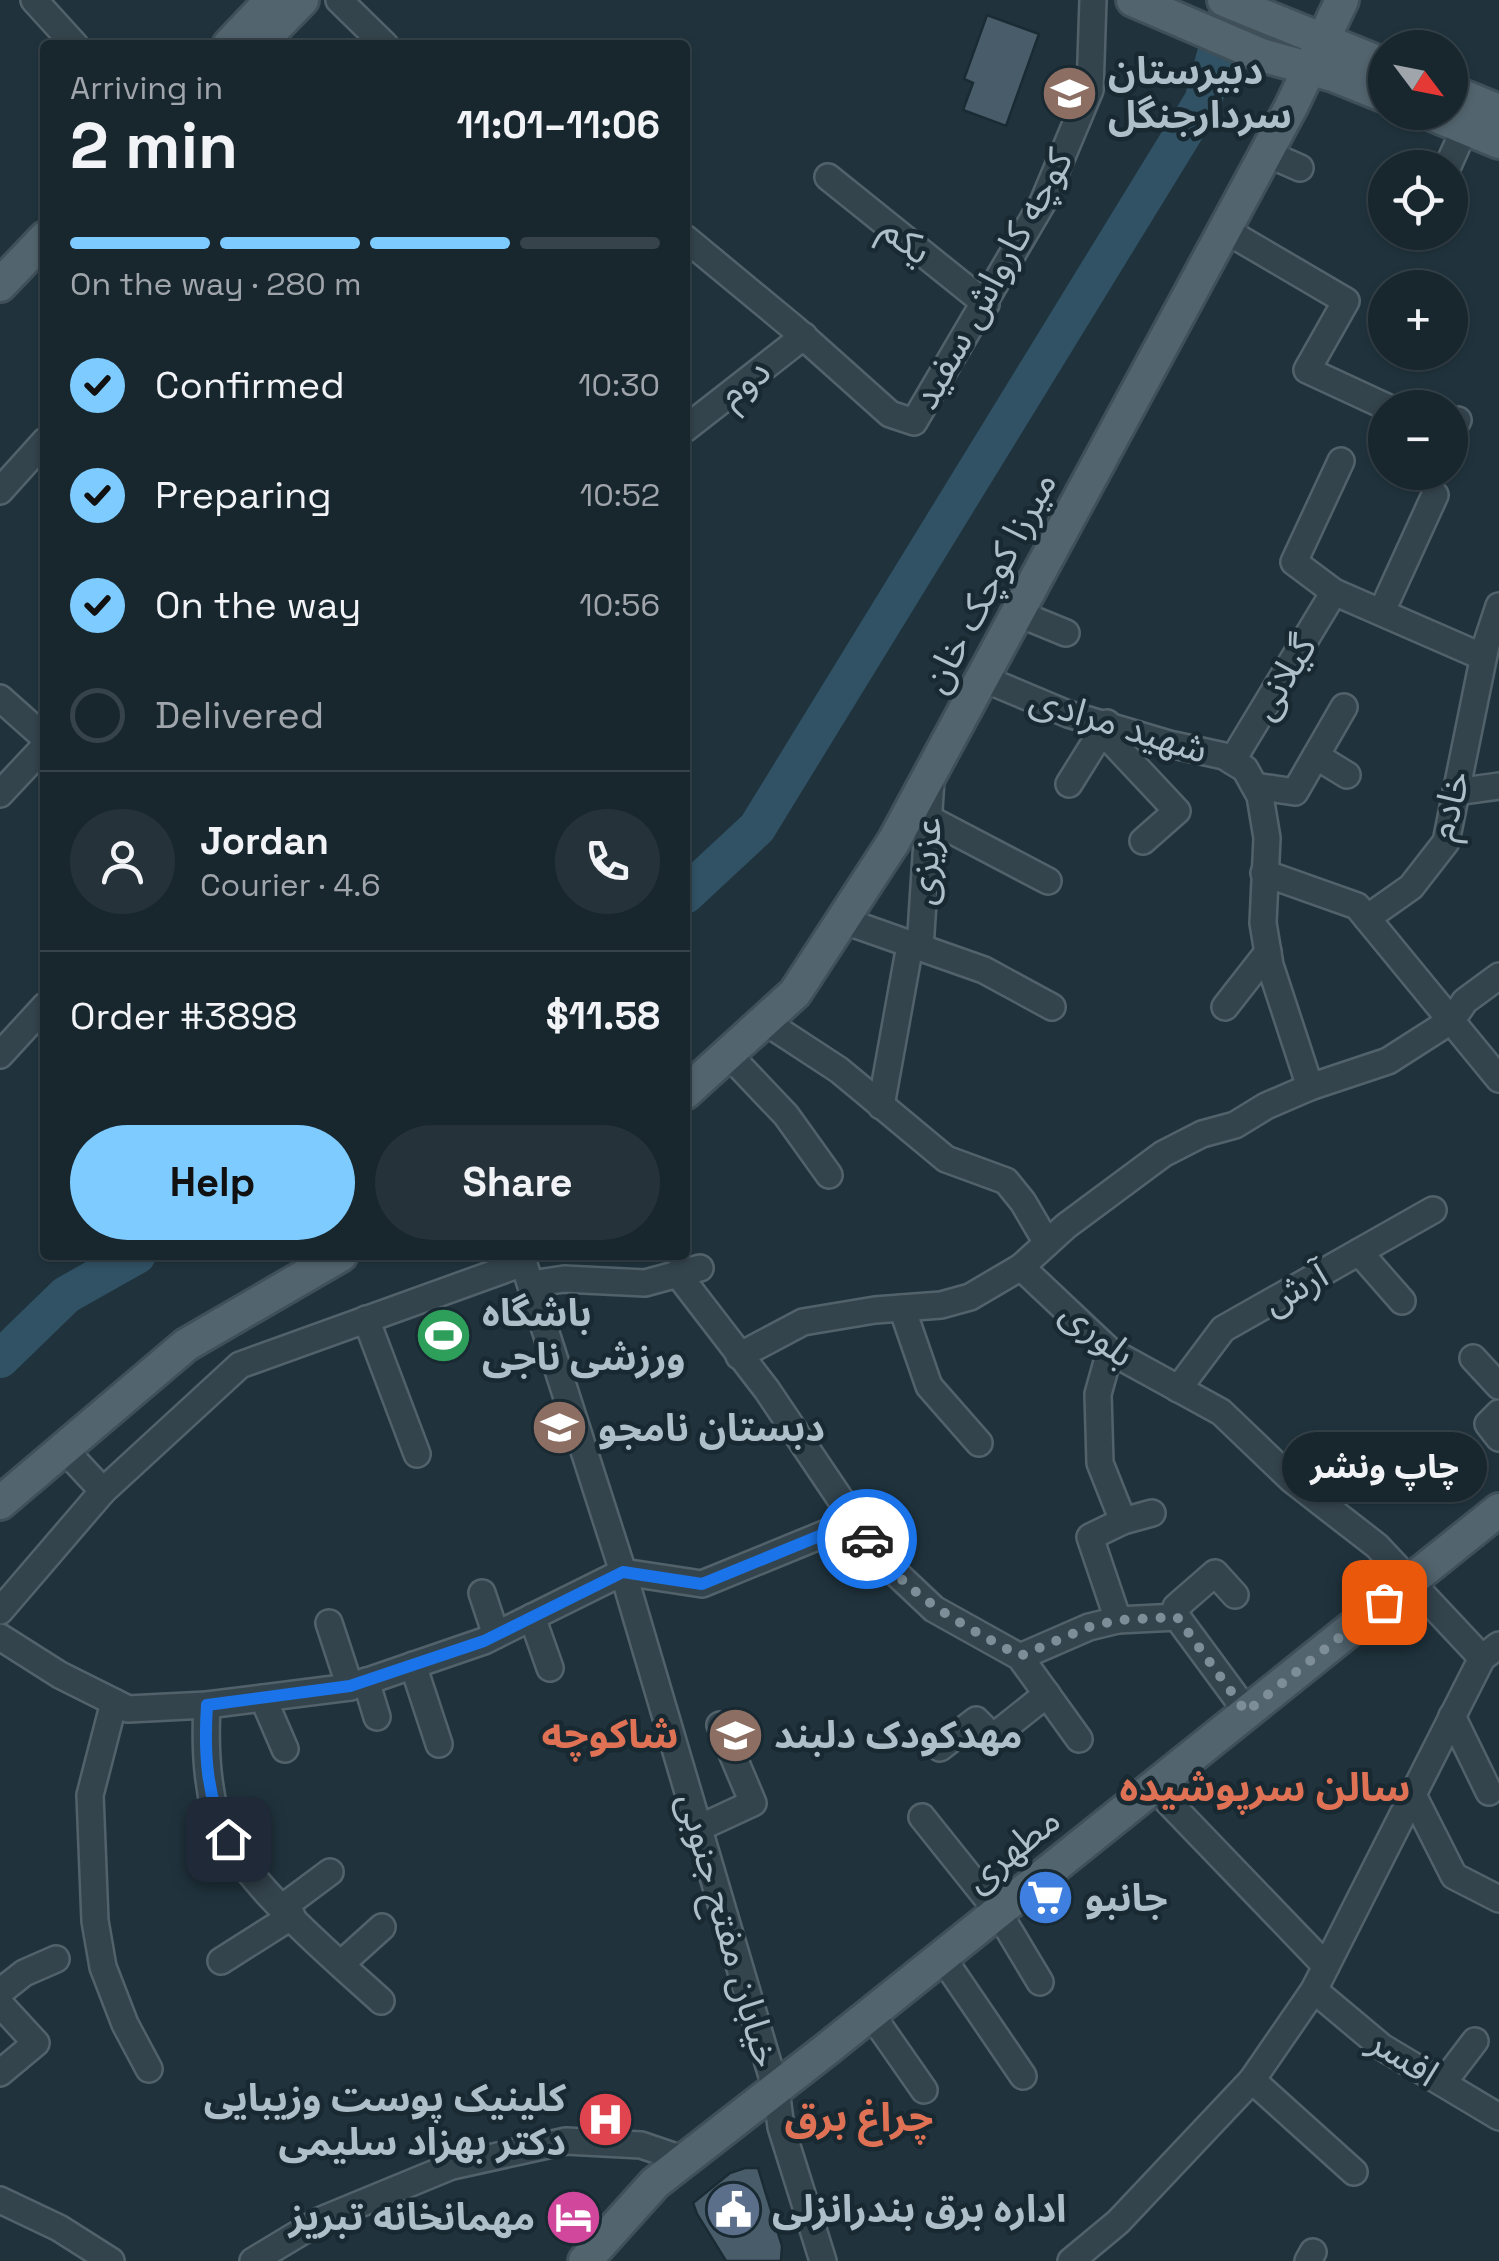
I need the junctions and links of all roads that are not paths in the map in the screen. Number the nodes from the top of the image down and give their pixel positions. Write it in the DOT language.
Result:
graph roads {
  1 [pos="34,0"];
  2 [pos="272,0"];
  3 [pos="302,0"];
  4 [pos="339,0"];
  5 [pos="1093,0"];
  6 [pos="1133,0"];
  7 [pos="1224,0"];
  8 [pos="1331,0"];
  9 [pos="1342,0"];
  10 [pos="1277,21"];
  11 [pos="70,40"];
  12 [pos="234,40"];
  13 [pos="263,40"];
  14 [pos="380,40"];
  15 [pos="1322,40"];
  16 [pos="1368,58"];
  17 [pos="1320,73"];
  18 [pos="1368,90"];
  19 [pos="1488,107"];
  20 [pos="1499,142"];
  21 [pos="1459,150"];
  22 [pos="1266,153"];
  23 [pos="1300,168"];
  24 [pos="828,177"];
  25 [pos="1225,230"];
  26 [pos="690,242"];
  27 [pos="40,243"];
  28 [pos="40,270"];
  29 [pos="0,285"];
  30 [pos="986,304"];
  31 [pos="0,312"];
  32 [pos="804,336"];
  33 [pos="1368,398"];
  34 [pos="690,425"];
  35 [pos="40,447"];
  36 [pos="1341,461"];
  37 [pos="0,492"];
  38 [pos="1435,495"];
  39 [pos="1334,592"];
  40 [pos="1499,606"];
  41 [pos="1382,611"];
  42 [pos="1017,613"];
  43 [pos="1066,633"];
  44 [pos="1483,658"];
  45 [pos="982,678"];
  46 [pos="1488,695"];
  47 [pos="0,698"];
  48 [pos="1344,707"];
  49 [pos="40,727"];
  50 [pos="1104,727"];
  51 [pos="40,730"];
  52 [pos="1316,756"];
  53 [pos="1232,761"];
  54 [pos="931,773"];
  55 [pos="1347,775"];
  56 [pos="1069,784"];
  57 [pos="1255,786"];
  58 [pos="1499,786"];
  59 [pos="1456,792"];
  60 [pos="0,794"];
  61 [pos="928,818"];
  62 [pos="1143,841"];
  63 [pos="1264,873"];
  64 [pos="1048,881"];
  65 [pos="1367,918"];
  66 [pos="842,920"];
  67 [pos="915,946"];
  68 [pos="1268,952"];
  69 [pos="1499,976"];
  70 [pos="1052,1007"];
  71 [pos="1225,1008"];
  72 [pos="40,1011"];
  73 [pos="1452,1020"];
  74 [pos="764,1022"];
  75 [pos="728,1054"];
  76 [pos="0,1055"];
  77 [pos="1499,1078"];
  78 [pos="1310,1087"];
  79 [pos="690,1088"];
  80 [pos="881,1106"];
  81 [pos="829,1176"];
  82 [pos="1433,1210"];
  83 [pos="1047,1243"];
  84 [pos="1359,1252"];
  85 [pos="333,1260"];
  86 [pos="1021,1267"];
  87 [pos="525,1268"];
  88 [pos="1402,1301"];
  89 [pos="902,1308"];
  90 [pos="366,1319"];
  91 [pos="1110,1352"];
  92 [pos="740,1356"];
  93 [pos="1474,1358"];
  94 [pos="1499,1386"];
  95 [pos="1178,1389"];
  96 [pos="1499,1413"];
  97 [pos="1499,1438"];
  98 [pos="979,1443"];
  99 [pos="64,1449"];
  100 [pos="417,1454"];
  101 [pos="103,1491"];
  102 [pos="0,1503"];
  103 [pos="1499,1510"];
  104 [pos="1152,1513"];
  105 [pos="856,1521"];
  106 [pos="1123,1521"];
  107 [pos="623,1572"];
  108 [pos="1412,1580"];
  109 [pos="482,1593"];
  110 [pos="1235,1595"];
  111 [pos="0,1611"];
  112 [pos="532,1617"];
  113 [pos="1177,1617"];
  114 [pos="1118,1620"];
  115 [pos="329,1623"];
  116 [pos="496,1635"];
  117 [pos="0,1637"];
  118 [pos="1490,1652"];
  119 [pos="1020,1656"];
  120 [pos="413,1665"];
  121 [pos="550,1668"];
  122 [pos="358,1684"];
  123 [pos="1047,1694"];
  124 [pos="263,1698"];
  125 [pos="114,1702"];
  126 [pos="207,1705"];
  127 [pos="1246,1712"];
  128 [pos="1452,1716"];
  129 [pos="377,1717"];
  130 [pos="720,1724"];
  131 [pos="1079,1739"];
  132 [pos="440,1744"];
  133 [pos="940,1748"];
  134 [pos="285,1749"];
  135 [pos="1154,1787"];
  136 [pos="1489,1792"];
  137 [pos="1412,1793"];
  138 [pos="922,1816"];
  139 [pos="699,1828"];
  140 [pos="330,1872"];
  141 [pos="1499,1900"];
  142 [pos="288,1911"];
  143 [pos="998,1912"];
  144 [pos="382,1927"];
  145 [pos="942,1957"];
  146 [pos="56,1959"];
  147 [pos="221,1961"];
  148 [pos="341,1964"];
  149 [pos="1326,1966"];
  150 [pos="1040,1982"];
  151 [pos="1314,1990"];
  152 [pos="0,1992"];
  153 [pos="381,2001"];
  154 [pos="0,2004"];
  155 [pos="871,2014"];
  156 [pos="1475,2041"];
  157 [pos="149,2069"];
  158 [pos="0,2072"];
  159 [pos="1023,2076"];
  160 [pos="1252,2080"];
  161 [pos="1443,2084"];
  162 [pos="776,2090"];
  163 [pos="924,2090"];
  164 [pos="1499,2118"];
  165 [pos="685,2160"];
  166 [pos="1354,2172"];
  167 [pos="4,2211"];
  168 [pos="601,2255"];
  169 [pos="112,2261"];
  170 [pos="252,2261"];
  171 [pos="823,2261"];
  172 [pos="1070,2261"];
  1 -- 11 [label="street"];
  2 -- 12 [label="main road"];
  3 -- 13 [label="main road"];
  4 -- 14 [label="street"];
  5 -- 30 [label="street, کوچه کارواش سفید"];
  6 -- 17 [label="main road"];
  7 -- 10 [label="main road"];
  8 -- 10 [label="main road"];
  9 -- 15 [label="main road, میرزا کوچک خان"];
  10 -- 15 [label="main road"];
  15 -- 16 [label="main road"];
  15 -- 17 [label="main road, میرزا کوچک خان"];
  17 -- 18 [label="main road"];
  17 -- 22 [label="main road, میرزا کوچک خان"];
  19 -- 20 [label="main road"];
  19 -- 21 [label="street"];
  22 -- 23 [label="street"];
  22 -- 25 [label="main road, میرزا کوچک خان"];
  24 -- 30 [label="street, یکم"];
  25 -- 33 [label="street"];
  25 -- 42 [label="main road, میرزا کوچک خان"];
  26 -- 32 [label="street"];
  27 -- 29 [label="main road"];
  28 -- 31 [label="main road"];
  30 -- 32 [label="street, کوچه کارواش سفید"];
  32 -- 34 [label="street, دوم"];
  35 -- 37 [label="street"];
  36 -- 39 [label="street"];
  38 -- 41 [label="street"];
  39 -- 41 [label="street"];
  39 -- 53 [label="street, گیلانی"];
  40 -- 44 [label="street, خادم"];
  41 -- 44 [label="street"];
  42 -- 43 [label="street"];
  42 -- 45 [label="main road, میرزا کوچک خان"];
  44 -- 46 [label="street, خادم"];
  45 -- 50 [label="street, شهید مرادی"];
  45 -- 54 [label="main road, میرزا کوچک خان"];
  46 -- 59 [label="street, خادم"];
  47 -- 49 [label="street"];
  48 -- 52 [label="street"];
  50 -- 53 [label="street, شهید مرادی"];
  50 -- 56 [label="street"];
  50 -- 62 [label="street"];
  51 -- 60 [label="street"];
  52 -- 55 [label="street"];
  52 -- 57 [label="street"];
  53 -- 57 [label="street, شهید مرادی"];
  54 -- 61 [label="street, عزیزی"];
  54 -- 66 [label="main road, میرزا کوچک خان"];
  57 -- 63 [label="street, شهید مرادی"];
  58 -- 59 [label="street"];
  59 -- 65 [label="street, خادم"];
  61 -- 64 [label="street"];
  61 -- 67 [label="street, عزیزی"];
  63 -- 65 [label="street"];
  63 -- 68 [label="street, شهید مرادی"];
  65 -- 73 [label="street"];
  66 -- 67 [label="street"];
  66 -- 74 [label="main road, میرزا کوچک خان"];
  67 -- 70 [label="street"];
  67 -- 80 [label="street, عزیزی"];
  68 -- 71 [label="street"];
  68 -- 78 [label="street, شهید مرادی"];
  69 -- 73 [label="street"];
  72 -- 76 [label="street"];
  73 -- 77 [label="street"];
  73 -- 78 [label="street"];
  74 -- 75 [label="main road, میرزا کوچک خان"];
  74 -- 80 [label="street"];
  75 -- 79 [label="main road, میرزا کوچک خان"];
  75 -- 81 [label="street"];
  78 -- 83 [label="street"];
  80 -- 83 [label="street"];
  82 -- 84 [label="street, آرش"];
  83 -- 86 [label="street"];
  84 -- 88 [label="street"];
  84 -- 95 [label="street, آرش"];
  85 -- 99 [label="main road"];
  86 -- 89 [label="street"];
  86 -- 91 [label="street, بلوری"];
  87 -- 90 [label="street"];
  87 -- 92 [label="street"];
  87 -- 107 [label="street, خیابان مفتح جنوبی"];
  89 -- 92 [label="street"];
  89 -- 98 [label="street"];
  90 -- 100 [label="street"];
  90 -- 101 [label="street"];
  91 -- 95 [label="street, بلوری"];
  91 -- 106 [label="street"];
  92 -- 105 [label="street"];
  93 -- 94 [label="street"];
  95 -- 108 [label="street, بلوری"];
  96 -- 97 [label="street"];
  99 -- 101 [label="street"];
  99 -- 102 [label="main road"];
  101 -- 111 [label="street"];
  103 -- 108 [label="main road, مطهری"];
  104 -- 106 [label="street"];
  105 -- 107 [label="street"];
  105 -- 119 [label="street"];
  106 -- 114 [label="street"];
  107 -- 112 [label="street"];
  107 -- 139 [label="street, خیابان مفتح جنوبی"];
  108 -- 118 [label="street, بلوری"];
  108 -- 127 [label="main road, مطهری"];
  109 -- 116 [label="street"];
  110 -- 113 [label="street"];
  112 -- 116 [label="street"];
  112 -- 121 [label="street"];
  113 -- 114 [label="street"];
  113 -- 127 [label="street"];
  114 -- 119 [label="street"];
  115 -- 122 [label="street"];
  116 -- 120 [label="street"];
  117 -- 125 [label="street"];
  118 -- 128 [label="street"];
  119 -- 123 [label="street"];
  120 -- 122 [label="street"];
  120 -- 132 [label="street"];
  122 -- 124 [label="street"];
  122 -- 129 [label="street"];
  123 -- 131 [label="street"];
  123 -- 133 [label="street"];
  124 -- 126 [label="street"];
  124 -- 134 [label="street"];
  125 -- 126 [label="street"];
  125 -- 157 [label="street"];
  126 -- 142 [label="street"];
  127 -- 135 [label="main road, مطهری"];
  128 -- 136 [label="street"];
  128 -- 137 [label="street"];
  130 -- 139 [label="street"];
  135 -- 143 [label="main road, مطهری"];
  135 -- 149 [label="street"];
  137 -- 141 [label="street"];
  137 -- 149 [label="street"];
  138 -- 143 [label="street"];
  139 -- 162 [label="street, خیابان مفتح جنوبی"];
  140 -- 142 [label="street"];
  142 -- 147 [label="street"];
  142 -- 148 [label="street"];
  143 -- 145 [label="main road, مطهری"];
  143 -- 150 [label="street"];
  144 -- 148 [label="street"];
  145 -- 155 [label="main road, مطهری"];
  145 -- 159 [label="street"];
  146 -- 152 [label="street"];
  148 -- 153 [label="street"];
  149 -- 151 [label="street"];
  151 -- 160 [label="street"];
  151 -- 161 [label="street, افسر"];
  154 -- 158 [label="street"];
  155 -- 162 [label="main road, مطهری"];
  155 -- 163 [label="street"];
  156 -- 161 [label="street"];
  160 -- 166 [label="street"];
  160 -- 172 [label="street"];
  161 -- 164 [label="street, افسر"];
  162 -- 165 [label="main road, مطهری"];
  162 -- 171 [label="street, خیابان مفتح جنوبی"];
  165 -- 168 [label="main road, مطهری"];
  165 -- 170 [label="street"];
  167 -- 169 [label="street"];
}
